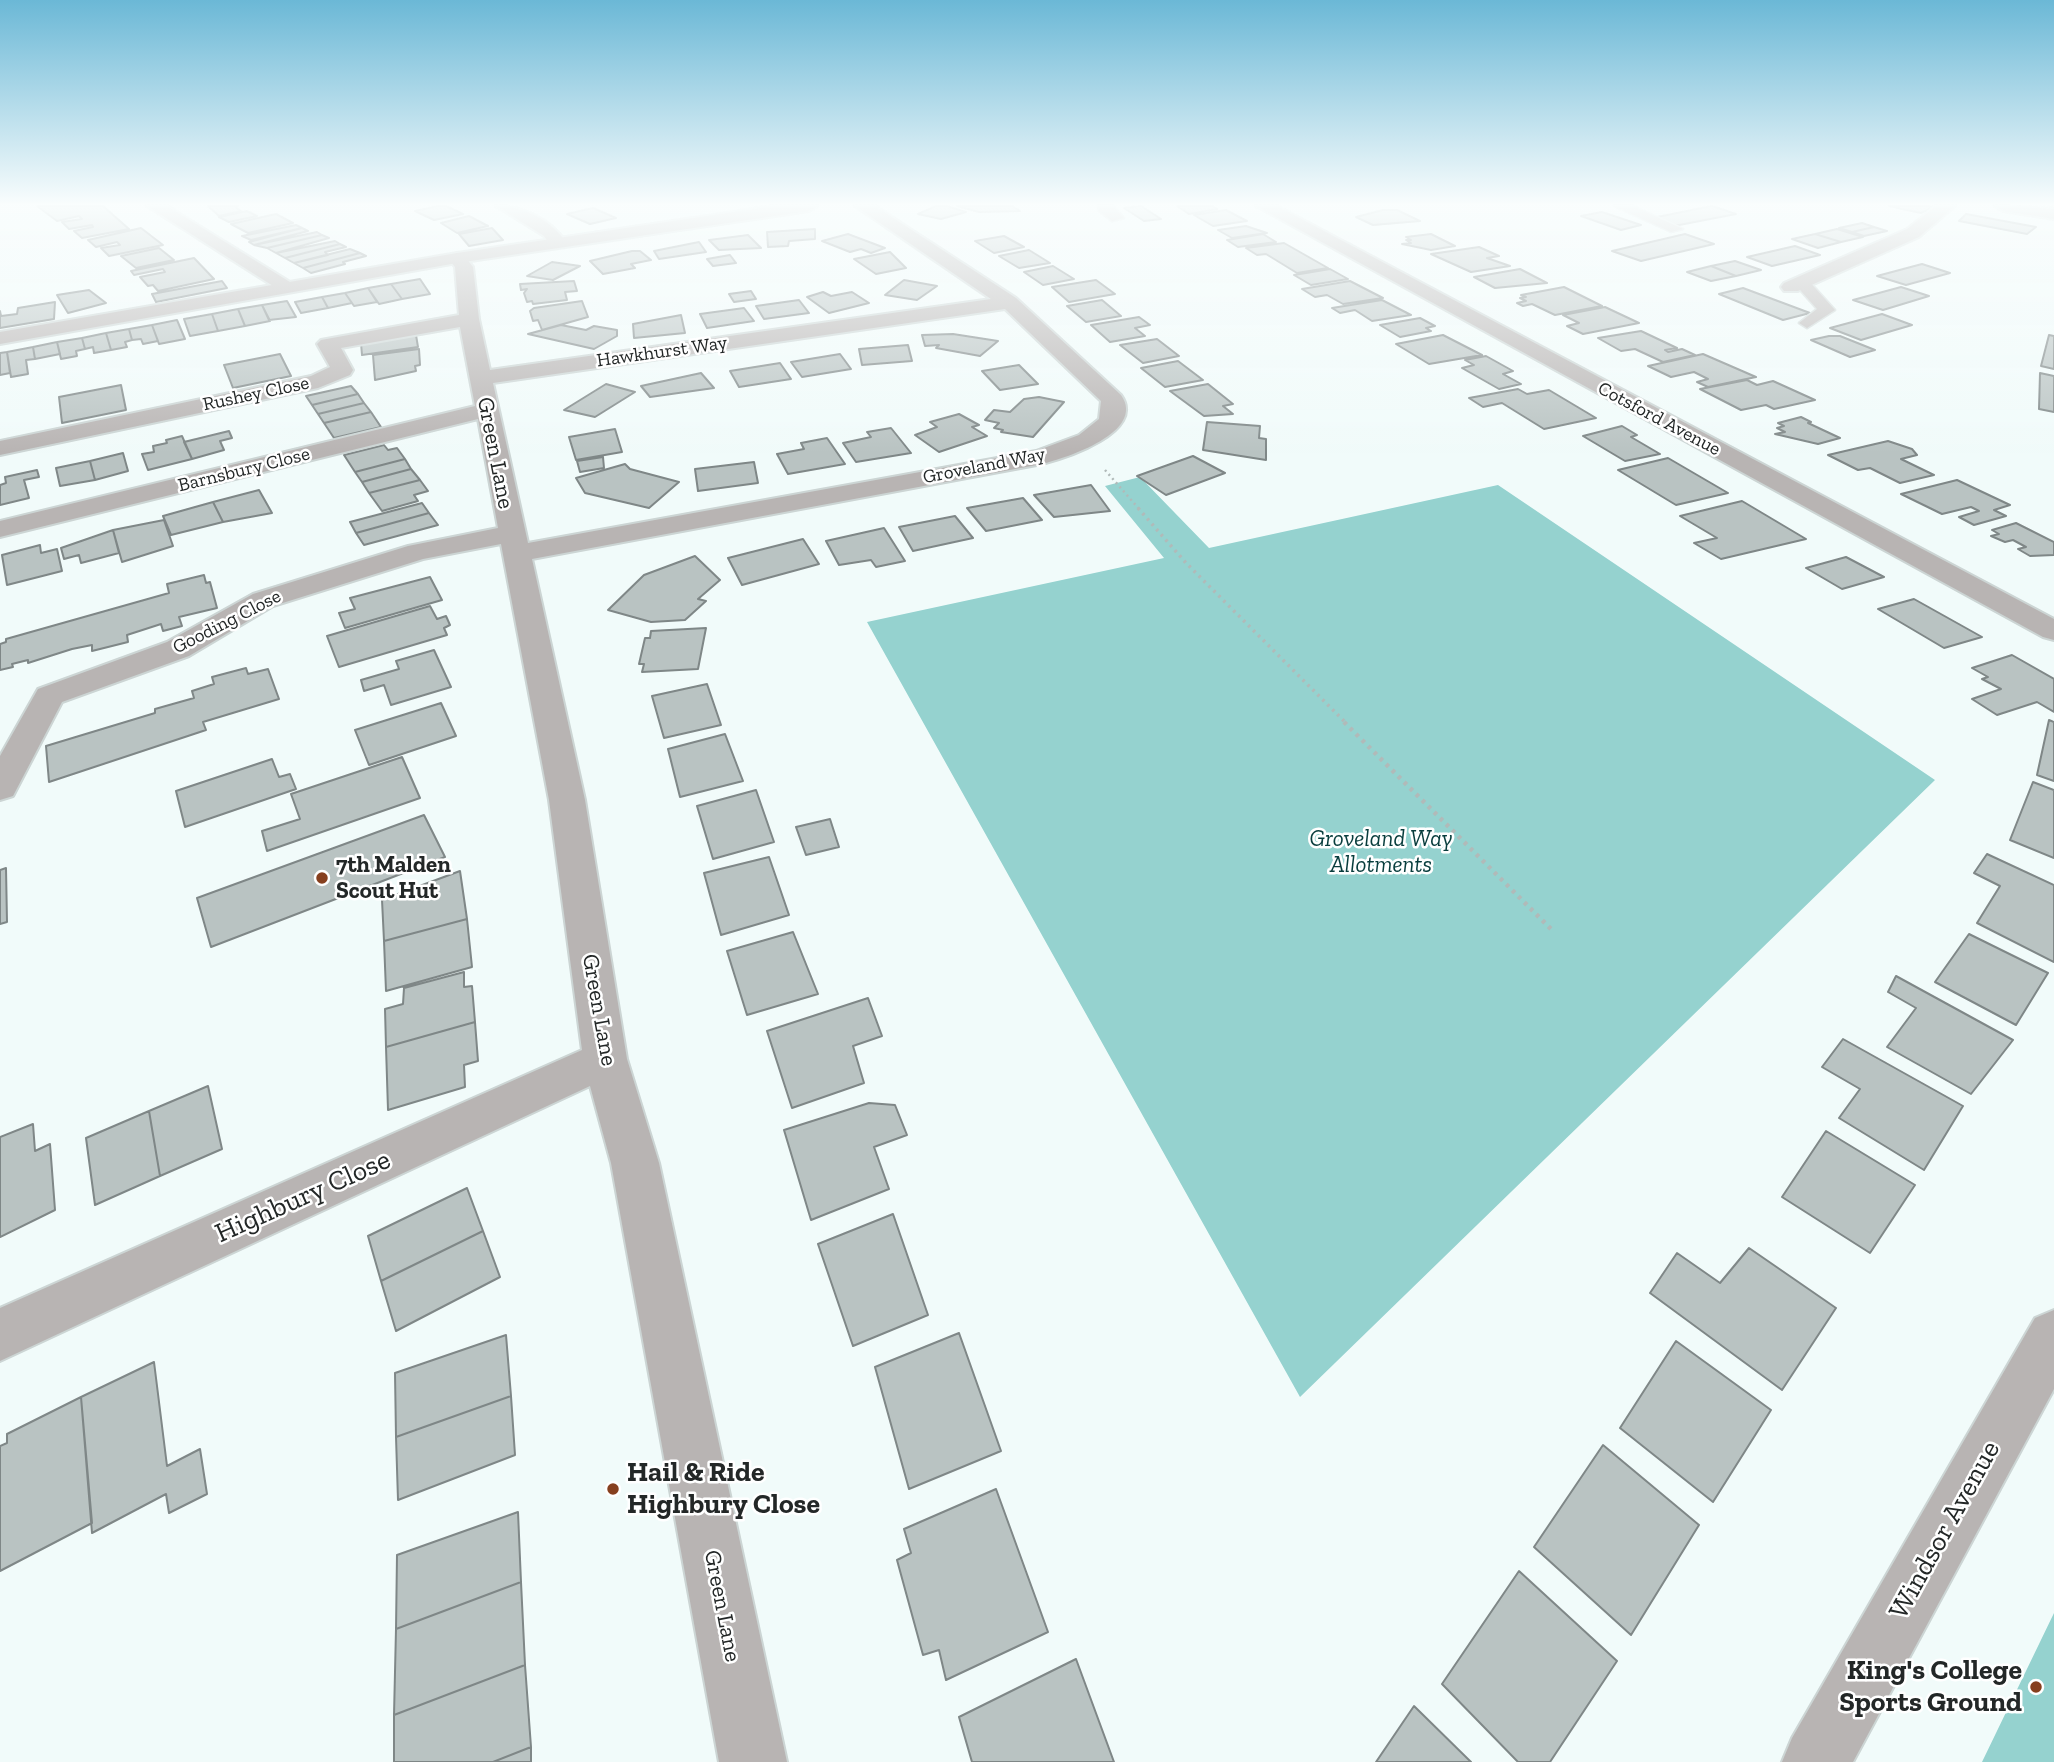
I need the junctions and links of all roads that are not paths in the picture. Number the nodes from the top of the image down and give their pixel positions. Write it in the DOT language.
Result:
graph roads {
  1 [pos="281,288"];
  2 [pos="466,288"];
  3 [pos="988,288"];
  4 [pos="1417,288"];
  5 [pos="1800,288"];
  6 [pos="1009,302"];
  7 [pos="469,319"];
  8 [pos="1807,323"];
  9 [pos="0,338"];
  10 [pos="484,394"];
  11 [pos="0,448"];
  12 [pos="0,529"];
  13 [pos="513,544"];
  14 [pos="2054,631"];
  15 [pos="0,789"];
  16 [pos="606,1059"];
  17 [pos="0,1335"];
  18 [pos="2054,1336"];
  19 [pos="753,1762"];
  20 [pos="1816,1762"];
  1 -- 9 [label="street"];
  2 -- 7 [label="street, Green Lane"];
  3 -- 6 [label="street, Groveland Way"];
  4 -- 14 [label="street, Cotsford Avenue"];
  5 -- 8 [label="lane"];
  6 -- 10 [label="street, Hawkhurst Way"];
  6 -- 13 [label="street, Groveland Way"];
  7 -- 10 [label="street, Green Lane"];
  7 -- 11 [label="street, Rushey Close"];
  10 -- 12 [label="street, Barnsbury Close"];
  10 -- 13 [label="street, Green Lane"];
  13 -- 15 [label="street, Gooding Close"];
  13 -- 16 [label="street, Green Lane"];
  16 -- 17 [label="street, Highbury Close"];
  16 -- 19 [label="street, Green Lane"];
  18 -- 20 [label="street, Windsor Avenue"];
}
